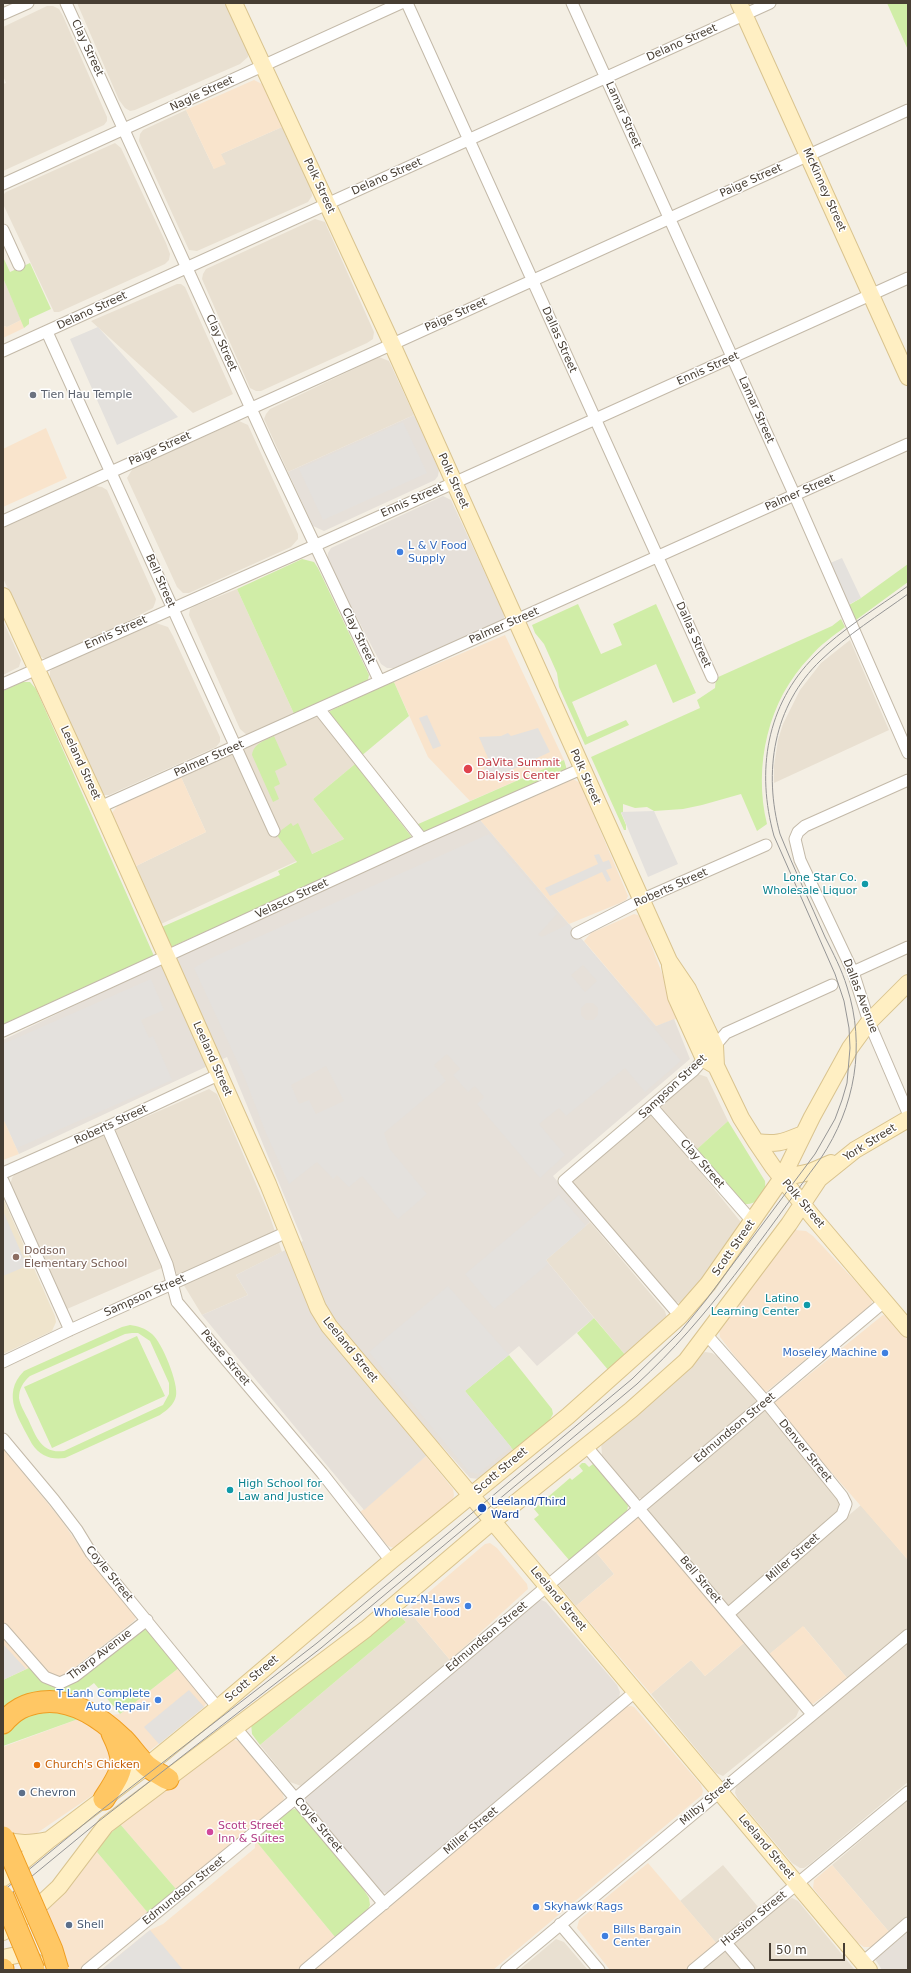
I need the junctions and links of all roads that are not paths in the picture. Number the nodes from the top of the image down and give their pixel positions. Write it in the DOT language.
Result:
graph roads {
  1 [pos="28,3"];
  2 [pos="66,3"];
  3 [pos="234,3"];
  4 [pos="401,3"];
  5 [pos="406,3"];
  6 [pos="572,3"];
  7 [pos="770,3"];
  8 [pos="742,9"];
  9 [pos="3,14"];
  10 [pos="262,65"];
  11 [pos="606,78"];
  12 [pos="908,110"];
  13 [pos="124,130"];
  14 [pos="469,139"];
  15 [pos="808,155"];
  16 [pos="3,184"];
  17 [pos="327,204"];
  18 [pos="669,218"];
  19 [pos="3,230"];
  20 [pos="19,265"];
  21 [pos="187,267"];
  22 [pos="908,278"];
  23 [pos="532,280"];
  24 [pos="871,294"];
  25 [pos="47,332"];
  26 [pos="392,344"];
  27 [pos="3,351"];
  28 [pos="732,358"];
  29 [pos="908,377"];
  30 [pos="250,408"];
  31 [pos="595,418"];
  32 [pos="908,444"];
  33 [pos="110,472"];
  34 [pos="454,483"];
  35 [pos="795,496"];
  36 [pos="3,520"];
  37 [pos="314,546"];
  38 [pos="658,557"];
  39 [pos="3,596"];
  40 [pos="172,608"];
  41 [pos="516,621"];
  42 [pos="36,669"];
  43 [pos="712,677"];
  44 [pos="379,680"];
  45 [pos="3,684"];
  46 [pos="319,709"];
  47 [pos="235,747"];
  48 [pos="908,753"];
  49 [pos="581,769"];
  50 [pos="908,780"];
  51 [pos="100,807"];
  52 [pos="274,831"];
  53 [pos="422,839"];
  54 [pos="766,845"];
  55 [pos="641,900"];
  56 [pos="577,933"];
  57 [pos="908,947"];
  58 [pos="166,956"];
  59 [pos="669,961"];
  60 [pos="853,972"];
  61 [pos="908,983"];
  62 [pos="832,985"];
  63 [pos="869,1022"];
  64 [pos="3,1031"];
  65 [pos="715,1046"];
  66 [pos="710,1063"];
  67 [pos="218,1075"];
  68 [pos="652,1107"];
  69 [pos="908,1113"];
  70 [pos="908,1119"];
  71 [pos="107,1127"];
  72 [pos="803,1134"];
  73 [pos="756,1142"];
  74 [pos="847,1156"];
  75 [pos="3,1173"];
  76 [pos="782,1178"];
  77 [pos="3,1181"];
  78 [pos="802,1204"];
  79 [pos="752,1221"];
  80 [pos="287,1232"];
  81 [pos="172,1283"];
  82 [pos="885,1301"];
  83 [pos="680,1316"];
  84 [pos="908,1329"];
  85 [pos="70,1330"];
  86 [pos="705,1333"];
  87 [pos="3,1362"];
  88 [pos="766,1402"];
  89 [pos="3,1439"];
  90 [pos="586,1446"];
  91 [pos="472,1496"];
  92 [pos="842,1496"];
  93 [pos="640,1508"];
  94 [pos="493,1521"];
  95 [pos="391,1561"];
  96 [pos="548,1586"];
  97 [pos="728,1614"];
  98 [pos="146,1620"];
  99 [pos="3,1629"];
  100 [pos="908,1635"];
  101 [pos="636,1691"];
  102 [pos="218,1708"];
  103 [pos="812,1714"];
  104 [pos="5,1721"];
  105 [pos="109,1727"];
  106 [pos="235,1727"];
  107 [pos="147,1766"];
  108 [pos="168,1779"];
  109 [pos="720,1792"];
  110 [pos="908,1792"];
  111 [pos="296,1798"];
  112 [pos="104,1800"];
  113 [pos="3,1838"];
  114 [pos="49,1840"];
  115 [pos="5,1870"];
  116 [pos="797,1884"];
  117 [pos="3,1896"];
  118 [pos="384,1904"];
  119 [pos="27,1914"];
  120 [pos="908,1923"];
  121 [pos="560,1924"];
  122 [pos="3,1932"];
  123 [pos="726,1943"];
  124 [pos="3,1958"];
  125 [pos="866,1966"];
  126 [pos="34,1970"];
  127 [pos="44,1970"];
  128 [pos="53,1970"];
  129 [pos="58,1970"];
  130 [pos="87,1970"];
  131 [pos="305,1970"];
  132 [pos="506,1970"];
  133 [pos="599,1970"];
  134 [pos="693,1970"];
  135 [pos="749,1970"];
  1 -- 9 [label="street"];
  2 -- 13 [label="street, Clay Street"];
  3 -- 10 [label="main road, Polk Street"];
  4 -- 10 [label="street, Nagle Street"];
  5 -- 14 [label="street, Dallas Street"];
  6 -- 11 [label="street, Lamar Street"];
  7 -- 8 [label="street, Delano Street"];
  8 -- 11 [label="street, Delano Street"];
  8 -- 15 [label="main road, McKinney Street"];
  10 -- 13 [label="street, Nagle Street"];
  10 -- 17 [label="main road, Polk Street"];
  11 -- 14 [label="street, Delano Street"];
  11 -- 18 [label="street, Lamar Street"];
  12 -- 15 [label="street, Paige Street"];
  13 -- 16 [label="street, Nagle Street"];
  13 -- 21 [label="street, Clay Street"];
  14 -- 17 [label="street, Delano Street"];
  14 -- 23 [label="street, Dallas Street"];
  15 -- 18 [label="street, Paige Street"];
  15 -- 24 [label="main road, McKinney Street"];
  17 -- 21 [label="street, Delano Street"];
  17 -- 26 [label="main road, Polk Street"];
  18 -- 23 [label="street, Paige Street"];
  18 -- 28 [label="street, Lamar Street"];
  19 -- 20 [label="street"];
  21 -- 25 [label="street, Delano Street"];
  21 -- 30 [label="street, Clay Street"];
  22 -- 24 [label="street, Ennis Street"];
  23 -- 26 [label="street, Paige Street"];
  23 -- 31 [label="street, Dallas Street"];
  24 -- 28 [label="street, Ennis Street"];
  24 -- 29 [label="main road, McKinney Street"];
  25 -- 27 [label="street, Delano Street"];
  25 -- 33 [label="street, Bell Street"];
  26 -- 30 [label="street, Paige Street"];
  26 -- 34 [label="main road, Polk Street"];
  28 -- 31 [label="street, Ennis Street"];
  28 -- 35 [label="street, Lamar Street"];
  30 -- 33 [label="street, Paige Street"];
  30 -- 37 [label="street, Clay Street"];
  31 -- 34 [label="street, Ennis Street"];
  31 -- 38 [label="street, Dallas Street"];
  32 -- 35 [label="street, Palmer Street"];
  33 -- 36 [label="street, Paige Street"];
  33 -- 40 [label="street, Bell Street"];
  34 -- 37 [label="street, Ennis Street"];
  34 -- 41 [label="main road, Polk Street"];
  35 -- 38 [label="street, Palmer Street"];
  35 -- 48 [label="street, Lamar Street"];
  37 -- 40 [label="street, Ennis Street"];
  37 -- 44 [label="street, Clay Street"];
  38 -- 41 [label="street, Palmer Street"];
  38 -- 43 [label="street, Dallas Street"];
  39 -- 42 [label="main road, Leeland Street"];
  40 -- 42 [label="street, Ennis Street"];
  40 -- 47 [label="street, Bell Street"];
  41 -- 44 [label="street, Palmer Street"];
  41 -- 49 [label="main road, Polk Street"];
  42 -- 45 [label="street, Ennis Street"];
  42 -- 51 [label="main road, Leeland Street"];
  44 -- 46 [label="street, Palmer Street"];
  46 -- 47 [label="street, Palmer Street"];
  46 -- 53 [label="street"];
  47 -- 51 [label="street, Palmer Street"];
  47 -- 52 [label="street, Bell Street"];
  49 -- 53 [label="street, Velasco Street"];
  49 -- 55 [label="main road, Polk Street"];
  50 -- 60 [label="street, Dallas Avenue"];
  51 -- 58 [label="main road, Leeland Street"];
  53 -- 58 [label="street, Velasco Street"];
  54 -- 55 [label="street, Roberts Street"];
  55 -- 56 [label="street, Roberts Street"];
  55 -- 59 [label="main road, Polk Street"];
  57 -- 60 [label="street"];
  58 -- 64 [label="street, Velasco Street"];
  58 -- 67 [label="main road, Leeland Street"];
  59 -- 65 [label="main road, Polk Street"];
  59 -- 66 [label="main road, Polk Street"];
  60 -- 63 [label="street, Dallas Avenue"];
  61 -- 63 [label="main road, Scott Street"];
  62 -- 65 [label="street, Sampson Street"];
  63 -- 69 [label="street, Dallas Avenue"];
  63 -- 72 [label="main road, Scott Street"];
  65 -- 66 [label="main road, Polk Street"];
  66 -- 68 [label="street, Sampson Street"];
  66 -- 73 [label="main road, Polk Street"];
  67 -- 71 [label="street, Roberts Street"];
  67 -- 80 [label="main road, Leeland Street"];
  68 -- 79 [label="street, Clay Street"];
  68 -- 83 [label="street, Sampson Street"];
  70 -- 74 [label="main road, York Street"];
  71 -- 75 [label="street, Roberts Street"];
  71 -- 81 [label="street, Pease Street"];
  72 -- 73 [label="main road"];
  72 -- 76 [label="main road, Scott Street"];
  73 -- 76 [label="main road, Polk Street"];
  74 -- 76 [label="main road"];
  74 -- 78 [label="main road, York Street"];
  76 -- 78 [label="main road, Polk Street"];
  76 -- 79 [label="main road, Scott Street"];
  77 -- 85 [label="street"];
  78 -- 82 [label="main road, Polk Street"];
  78 -- 86 [label="main road"];
  79 -- 83 [label="main road, Scott Street"];
  80 -- 81 [label="street, Sampson Street"];
  80 -- 91 [label="main road, Leeland Street"];
  81 -- 85 [label="street, Sampson Street"];
  81 -- 95 [label="street, Pease Street"];
  82 -- 84 [label="main road, Polk Street"];
  82 -- 88 [label="street, Edmundson Street"];
  83 -- 91 [label="main road, Scott Street"];
  85 -- 87 [label="street, Sampson Street"];
  86 -- 88 [label="street, Denver Street"];
  86 -- 90 [label="main road"];
  88 -- 92 [label="street, Denver Street"];
  88 -- 93 [label="street, Edmundson Street"];
  89 -- 98 [label="street, Coyle Street"];
  90 -- 93 [label="street, Bell Street"];
  90 -- 94 [label="main road"];
  91 -- 94 [label="main road, Leeland Street"];
  91 -- 95 [label="main road, Scott Street"];
  92 -- 97 [label="street, Miller Street"];
  93 -- 96 [label="street, Edmundson Street"];
  93 -- 97 [label="street, Bell Street"];
  94 -- 96 [label="main road, Leeland Street"];
  94 -- 106 [label="main road"];
  95 -- 102 [label="main road, Scott Street"];
  96 -- 101 [label="main road, Leeland Street"];
  96 -- 111 [label="street, Edmundson Street"];
  97 -- 103 [label="street, Bell Street"];
  98 -- 99 [label="street, Tharp Avenue"];
  98 -- 102 [label="street, Coyle Street"];
  100 -- 103 [label="street, Milby Street"];
  101 -- 109 [label="main road, Leeland Street"];
  101 -- 118 [label="street, Miller Street"];
  102 -- 107 [label="main road, Scott Street"];
  103 -- 109 [label="street, Milby Street"];
  104 -- 105 [label="highway"];
  105 -- 107 [label="highway"];
  105 -- 112 [label="highway"];
  106 -- 108 [label="main road"];
  106 -- 111 [label="street, Coyle Street"];
  107 -- 108 [label="highway"];
  107 -- 112 [label="main road, Scott Street"];
  108 -- 119 [label="main road"];
  109 -- 116 [label="main road, Leeland Street"];
  109 -- 121 [label="street, Milby Street"];
  110 -- 116 [label="street, Hussion Street"];
  111 -- 118 [label="street, Coyle Street"];
  111 -- 130 [label="street, Edmundson Street"];
  112 -- 114 [label="main road, Scott Street"];
  113 -- 114 [label="main road"];
  113 -- 129 [label="highway, bridge"];
  114 -- 115 [label="main road, Scott Street"];
  115 -- 119 [label="main road"];
  116 -- 123 [label="street, Hussion Street"];
  116 -- 125 [label="main road, Leeland Street"];
  117 -- 126 [label="highway, bridge"];
  118 -- 131 [label="street, Miller Street"];
  119 -- 122 [label="main road"];
  119 -- 128 [label="main road"];
  120 -- 125 [label="street"];
  121 -- 132 [label="street, Milby Street"];
  121 -- 133 [label="street"];
  123 -- 134 [label="street, Hussion Street"];
  123 -- 135 [label="street"];
  124 -- 127 [label="main road"];
}
